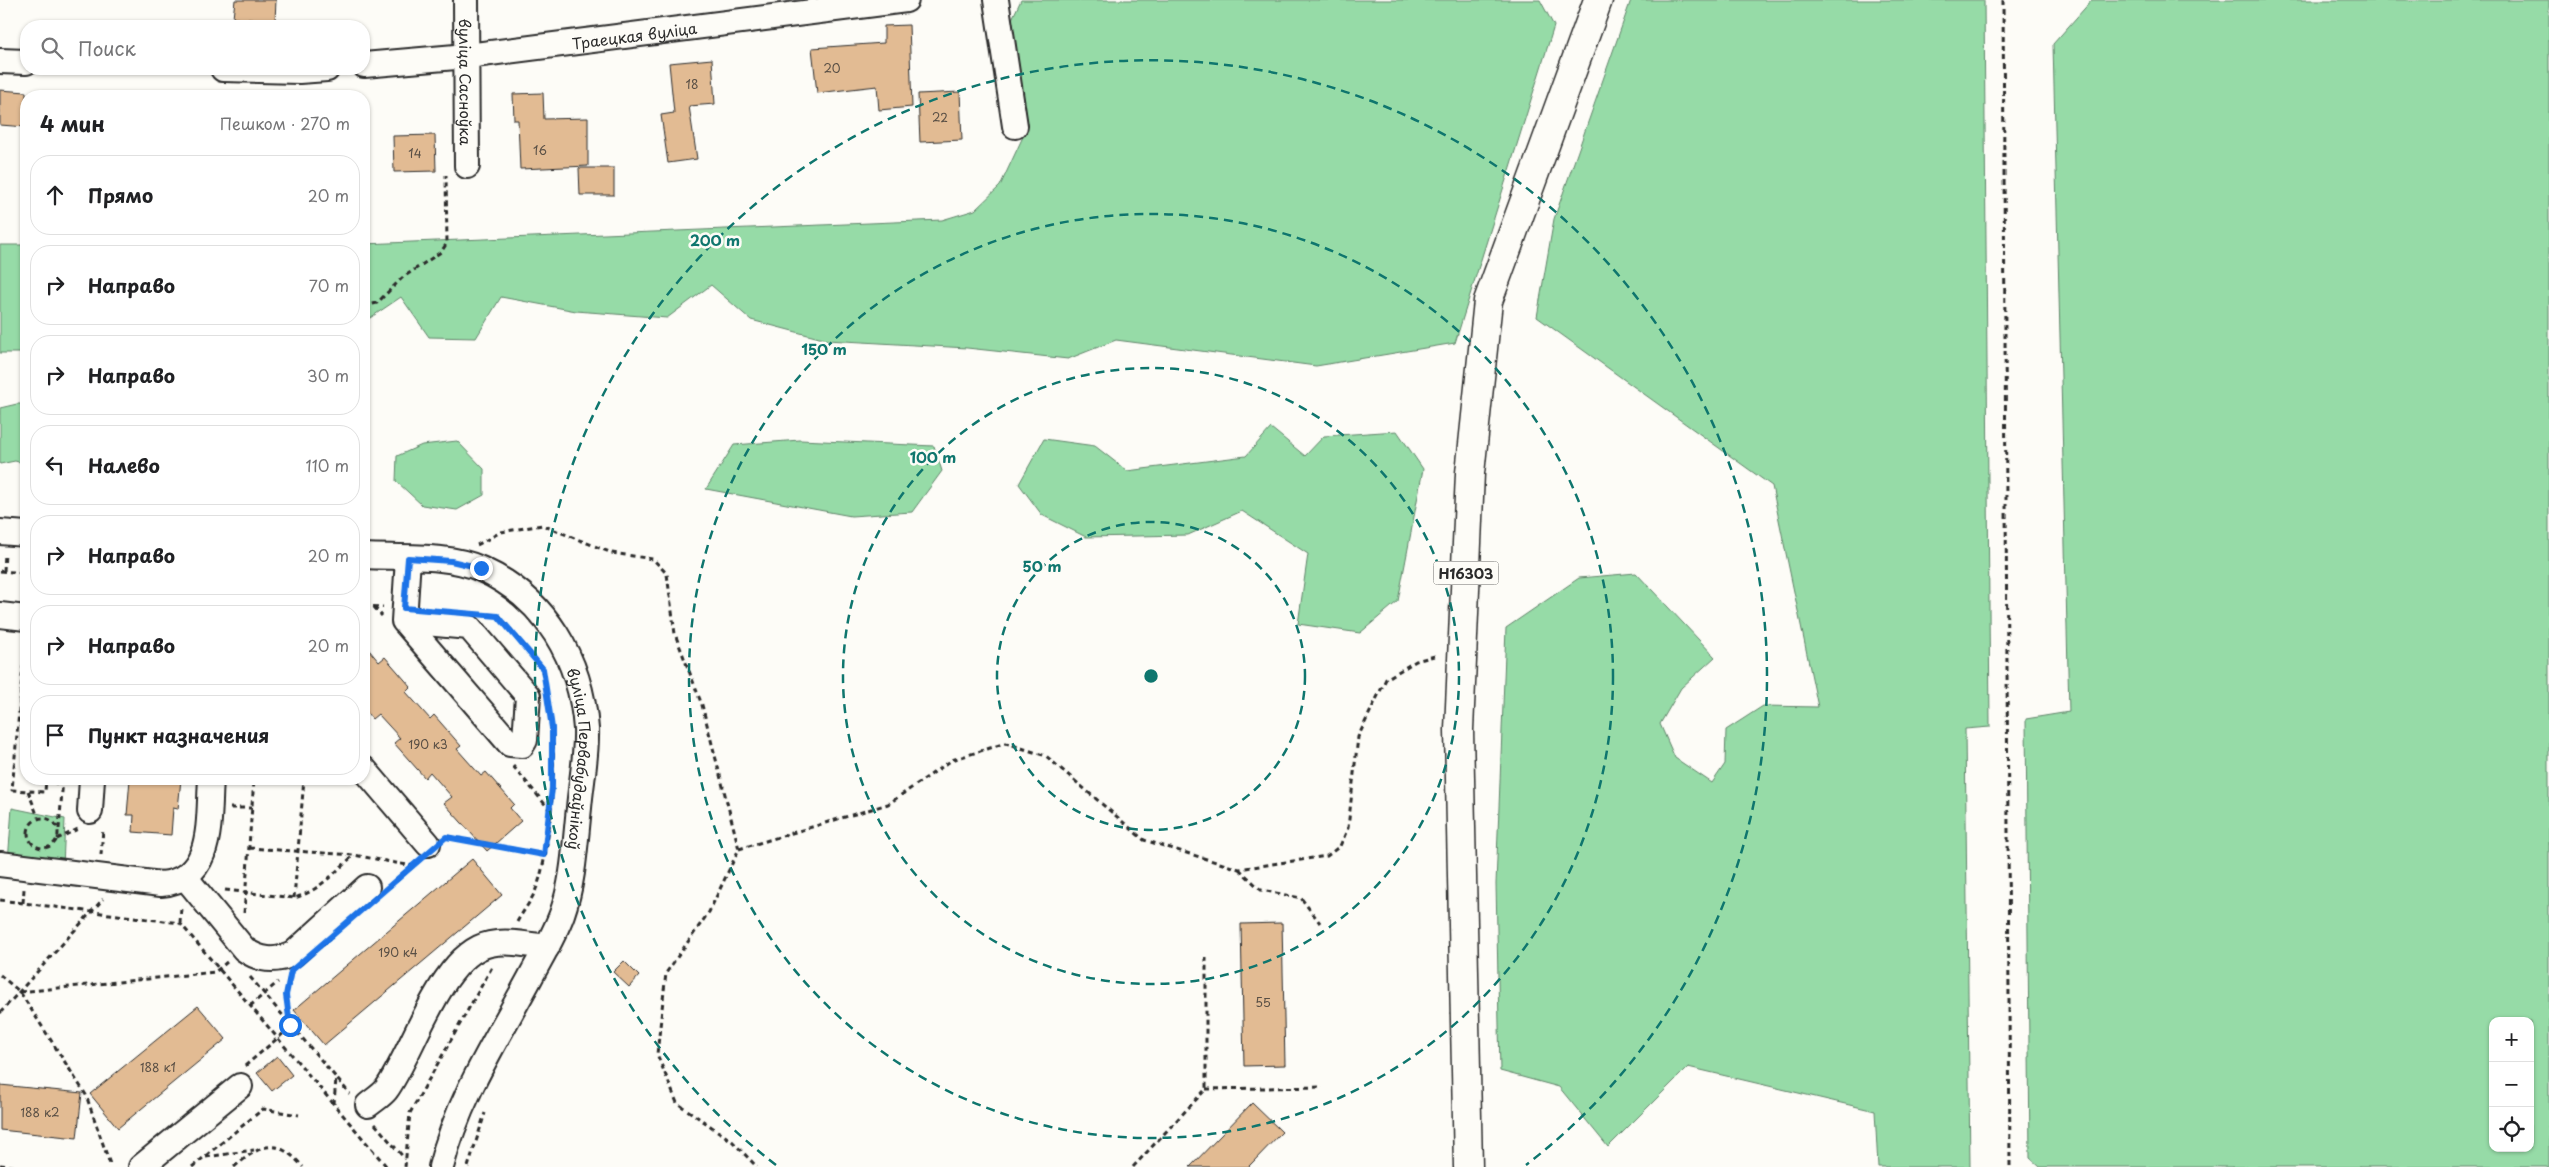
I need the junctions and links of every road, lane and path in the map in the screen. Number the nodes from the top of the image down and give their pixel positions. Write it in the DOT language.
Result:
graph roads {
  1 [pos="466,0"];
  2 [pos="906,0"];
  3 [pos="996,0"];
  4 [pos="1598,0"];
  5 [pos="2002,0"];
  6 [pos="467,56"];
  7 [pos="0,61"];
  8 [pos="20,62"];
  9 [pos="370,65"];
  10 [pos="1015,126"];
  11 [pos="467,166"];
  12 [pos="370,305"];
  13 [pos="0,532"];
  14 [pos="20,534"];
  15 [pos="468,544"];
  16 [pos="476,546"];
  17 [pos="482,547"];
  18 [pos="370,556"];
  19 [pos="408,558"];
  20 [pos="0,571"];
  21 [pos="20,573"];
  22 [pos="370,607"];
  23 [pos="0,615"];
  24 [pos="404,615"];
  25 [pos="480,615"];
  26 [pos="20,617"];
  27 [pos="1463,649"];
  28 [pos="546,688"];
  29 [pos="20,701"];
  30 [pos="549,708"];
  31 [pos="370,776"];
  32 [pos="46,785"];
  33 [pos="62,785"];
  34 [pos="92,785"];
  35 [pos="211,785"];
  36 [pos="254,785"];
  37 [pos="304,785"];
  38 [pos="28,791"];
  39 [pos="90,811"];
  40 [pos="38,817"];
  41 [pos="59,832"];
  42 [pos="432,847"];
  43 [pos="249,848"];
  44 [pos="739,849"];
  45 [pos="298,852"];
  46 [pos="354,855"];
  47 [pos="544,855"];
  48 [pos="0,864"];
  49 [pos="412,866"];
  50 [pos="1239,869"];
  51 [pos="185,877"];
  52 [pos="25,884"];
  53 [pos="376,889"];
  54 [pos="221,890"];
  55 [pos="245,892"];
  56 [pos="98,894"];
  57 [pos="294,898"];
  58 [pos="0,900"];
  59 [pos="23,903"];
  60 [pos="182,904"];
  61 [pos="92,911"];
  62 [pos="243,917"];
  63 [pos="180,923"];
  64 [pos="1320,923"];
  65 [pos="506,942"];
  66 [pos="547,947"];
  67 [pos="1206,956"];
  68 [pos="233,957"];
  69 [pos="219,969"];
  70 [pos="291,971"];
  71 [pos="246,972"];
  72 [pos="0,975"];
  73 [pos="284,976"];
  74 [pos="20,992"];
  75 [pos="264,994"];
  76 [pos="250,1006"];
  77 [pos="0,1013"];
  78 [pos="290,1025"];
  79 [pos="336,1078"];
  80 [pos="240,1086"];
  81 [pos="1323,1087"];
  82 [pos="1206,1089"];
  83 [pos="334,1105"];
  84 [pos="487,1108"];
  85 [pos="366,1109"];
  86 [pos="298,1115"];
  87 [pos="255,1150"];
  88 [pos="204,1157"];
  89 [pos="406,1160"];
  90 [pos="0,1166"];
  91 [pos="19,1167"];
  92 [pos="111,1167"];
  93 [pos="141,1167"];
  94 [pos="192,1167"];
  95 [pos="234,1167"];
  96 [pos="303,1167"];
  97 [pos="386,1167"];
  98 [pos="405,1167"];
  99 [pos="441,1167"];
  100 [pos="468,1167"];
  101 [pos="757,1167"];
  102 [pos="1132,1167"];
  103 [pos="1468,1167"];
  104 [pos="2010,1167"];
  1 -- 6 [label="street, вуліца Сасноўка"];
  2 -- 6 [label="street, Траецкая вуліца"];
  3 -- 10 [label="street"];
  4 -- 27 [label="main road, Н16303"];
  5 -- 104 [label="path"];
  6 -- 9 [label="street, Траецкая вуліца"];
  6 -- 11 [label="street, вуліца Сасноўка"];
  7 -- 8 [label="street"];
  11 -- 12 [label="path"];
  13 -- 14 [label="street"];
  15 -- 16 [label="path"];
  16 -- 17 [label="path"];
  16 -- 44 [label="path"];
  18 -- 19 [label="street, вуліца Первабудаўнікоў"];
  19 -- 24 [label="street"];
  19 -- 66 [label="street, вуліца Первабудаўнікоў"];
  20 -- 21 [label="path"];
  22 -- 24 [label="path"];
  23 -- 26 [label="street"];
  24 -- 24 [label="street"];
  25 -- 28 [label="path"];
  27 -- 50 [label="path"];
  27 -- 103 [label="main road, Н16303"];
  29 -- 38 [label="path"];
  30 -- 47 [label="path"];
  31 -- 42 [label="street"];
  32 -- 38 [label="path"];
  33 -- 41 [label="path"];
  34 -- 39 [label="street"];
  35 -- 51 [label="street"];
  36 -- 43 [label="path"];
  37 -- 45 [label="path"];
  38 -- 40 [label="path"];
  40 -- 41 [label="path"];
  40 -- 41 [label="path"];
  42 -- 47 [label="path"];
  42 -- 49 [label="path"];
  43 -- 45 [label="path"];
  43 -- 55 [label="path"];
  44 -- 50 [label="path"];
  44 -- 101 [label="path"];
  45 -- 46 [label="path"];
  45 -- 57 [label="path"];
  46 -- 49 [label="path"];
  46 -- 57 [label="path"];
  47 -- 65 [label="path"];
  48 -- 51 [label="street"];
  49 -- 53 [label="path"];
  50 -- 64 [label="path"];
  51 -- 53 [label="street"];
  52 -- 59 [label="path"];
  54 -- 55 [label="path"];
  55 -- 57 [label="path"];
  55 -- 62 [label="path"];
  56 -- 61 [label="path"];
  58 -- 59 [label="path"];
  59 -- 61 [label="path"];
  60 -- 63 [label="path"];
  61 -- 63 [label="path"];
  61 -- 74 [label="path"];
  63 -- 69 [label="path"];
  65 -- 66 [label="street"];
  65 -- 85 [label="street"];
  65 -- 89 [label="path"];
  66 -- 99 [label="street, вуліца Первабудаўнікоў"];
  67 -- 82 [label="path"];
  68 -- 69 [label="path"];
  69 -- 74 [label="path"];
  69 -- 76 [label="path"];
  70 -- 78 [label="path"];
  71 -- 75 [label="path"];
  72 -- 74 [label="path"];
  73 -- 75 [label="path"];
  74 -- 77 [label="path"];
  74 -- 92 [label="path"];
  75 -- 76 [label="path"];
  75 -- 78 [label="path"];
  76 -- 83 [label="path"];
  78 -- 79 [label="path"];
  79 -- 83 [label="path"];
  79 -- 85 [label="path"];
  80 -- 93 [label="street"];
  81 -- 82 [label="path"];
  82 -- 102 [label="path"];
  83 -- 97 [label="path"];
  84 -- 100 [label="path"];
  85 -- 89 [label="path"];
  86 -- 88 [label="path"];
  87 -- 88 [label="path"];
  87 -- 95 [label="path"];
  87 -- 96 [label="path"];
  88 -- 94 [label="path"];
  89 -- 98 [label="path"];
  90 -- 91 [label="path"];
}
